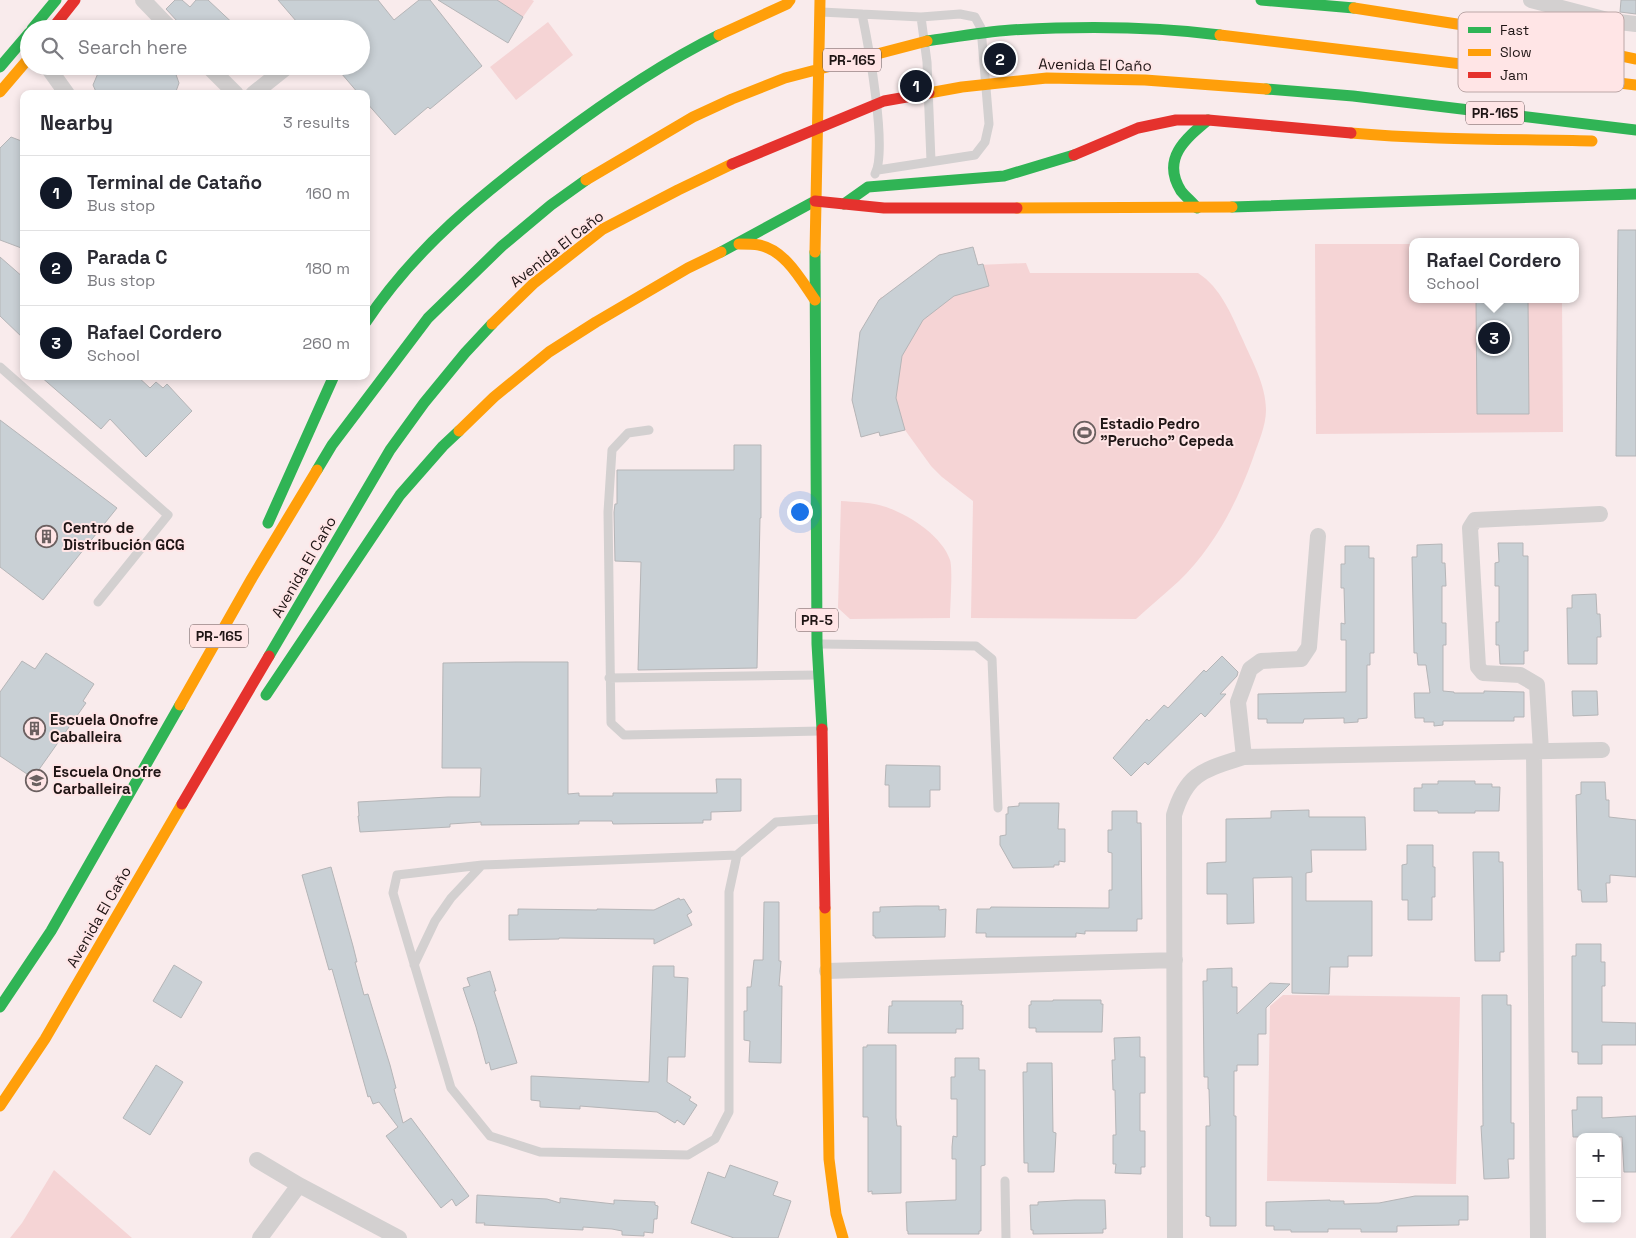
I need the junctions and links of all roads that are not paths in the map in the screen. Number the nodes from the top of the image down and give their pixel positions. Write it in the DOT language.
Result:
graph roads {
  1 [pos="56,0"];
  2 [pos="75,0"];
  3 [pos="143,0"];
  4 [pos="790,0"];
  5 [pos="820,0"];
  6 [pos="1261,0"];
  7 [pos="1531,0"];
  8 [pos="1354,4"];
  9 [pos="820,12"];
  10 [pos="1577,12"];
  11 [pos="862,14"];
  12 [pos="921,17"];
  13 [pos="41,20"];
  14 [pos="59,20"];
  15 [pos="162,20"];
  16 [pos="1458,23"];
  17 [pos="20,45"];
  18 [pos="1458,64"];
  19 [pos="0,66"];
  20 [pos="20,69"];
  21 [pos="53,75"];
  22 [pos="217,75"];
  23 [pos="277,75"];
  24 [pos="64,90"];
  25 [pos="232,90"];
  26 [pos="258,90"];
  27 [pos="0,92"];
  28 [pos="1208,120"];
  29 [pos="1636,130"];
  30 [pos="1600,141"];
  31 [pos="931,161"];
  32 [pos="878,170"];
  33 [pos="868,187"];
  34 [pos="1636,194"];
  35 [pos="815,201"];
  36 [pos="844,204"];
  37 [pos="1197,208"];
  38 [pos="738,244"];
  39 [pos="815,300"];
  40 [pos="370,316"];
  41 [pos="0,366"];
  42 [pos="331,380"];
  43 [pos="649,430"];
  44 [pos="1600,514"];
  45 [pos="1318,536"];
  46 [pos="252,578"];
  47 [pos="98,602"];
  48 [pos="817,644"];
  49 [pos="818,675"];
  50 [pos="609,678"];
  51 [pos="257,707"];
  52 [pos="822,731"];
  53 [pos="234,738"];
  54 [pos="1602,750"];
  55 [pos="1538,752"];
  56 [pos="1244,757"];
  57 [pos="191,790"];
  58 [pos="998,808"];
  59 [pos="824,819"];
  60 [pos="737,855"];
  61 [pos="482,865"];
  62 [pos="1174,960"];
  63 [pos="414,965"];
  64 [pos="827,971"];
  65 [pos="0,1007"];
  66 [pos="0,1106"];
  67 [pos="257,1160"];
  68 [pos="1006,1181"];
  69 [pos="299,1185"];
  70 [pos="260,1238"];
  71 [pos="399,1238"];
  72 [pos="842,1238"];
  73 [pos="1006,1238"];
  74 [pos="1175,1238"];
  75 [pos="1538,1238"];
  1 -- 13 [label="main road"];
  2 -- 14 [label="main road"];
  3 -- 15 [label="street"];
  4 -- 40 [label="main road"];
  5 -- 9 [label="main road, PR-5"];
  6 -- 8 [label="main road"];
  7 -- 10 [label="street"];
  8 -- 16 [label="main road"];
  9 -- 11 [label="lane"];
  9 -- 35 [label="main road, PR-5"];
  11 -- 12 [label="lane"];
  11 -- 32 [label="lane"];
  12 -- 31 [label="lane"];
  12 -- 31 [label="lane"];
  17 -- 19 [label="main road"];
  18 -- 46 [label="main road, PR-165"];
  20 -- 27 [label="main road"];
  21 -- 24 [label="street"];
  22 -- 25 [label="street"];
  23 -- 26 [label="street"];
  28 -- 30 [label="main road"];
  28 -- 33 [label="main road"];
  28 -- 37 [label="main road"];
  29 -- 57 [label="main road, Avenida El Caño / PR-165"];
  31 -- 32 [label="lane"];
  32 -- 33 [label="lane"];
  33 -- 36 [label="main road"];
  34 -- 37 [label="main road"];
  35 -- 36 [label="main road"];
  35 -- 38 [label="main road"];
  35 -- 39 [label="main road, PR-5"];
  36 -- 37 [label="main road"];
  38 -- 39 [label="main road"];
  38 -- 51 [label="main road"];
  39 -- 48 [label="main road, PR-5"];
  41 -- 47 [label="lane"];
  42 -- 46 [label="main road"];
  43 -- 50 [label="lane"];
  44 -- 55 [label="street"];
  45 -- 56 [label="street"];
  46 -- 65 [label="main road, PR-165"];
  48 -- 49 [label="main road, PR-5"];
  48 -- 58 [label="lane"];
  49 -- 50 [label="lane"];
  49 -- 52 [label="main road, PR-5"];
  50 -- 52 [label="lane"];
  52 -- 59 [label="main road, PR-5"];
  53 -- 57 [label="main road"];
  54 -- 55 [label="street"];
  55 -- 56 [label="street"];
  55 -- 75 [label="street"];
  56 -- 62 [label="street"];
  57 -- 66 [label="main road, Avenida El Caño / PR-165"];
  59 -- 60 [label="lane"];
  59 -- 64 [label="main road, PR-5"];
  60 -- 61 [label="lane"];
  60 -- 63 [label="lane"];
  61 -- 63 [label="lane"];
  61 -- 63 [label="lane"];
  62 -- 64 [label="street"];
  62 -- 74 [label="street"];
  64 -- 72 [label="main road, PR-5"];
  67 -- 69 [label="street"];
  68 -- 73 [label="lane"];
  69 -- 70 [label="street"];
  69 -- 71 [label="street"];
}
